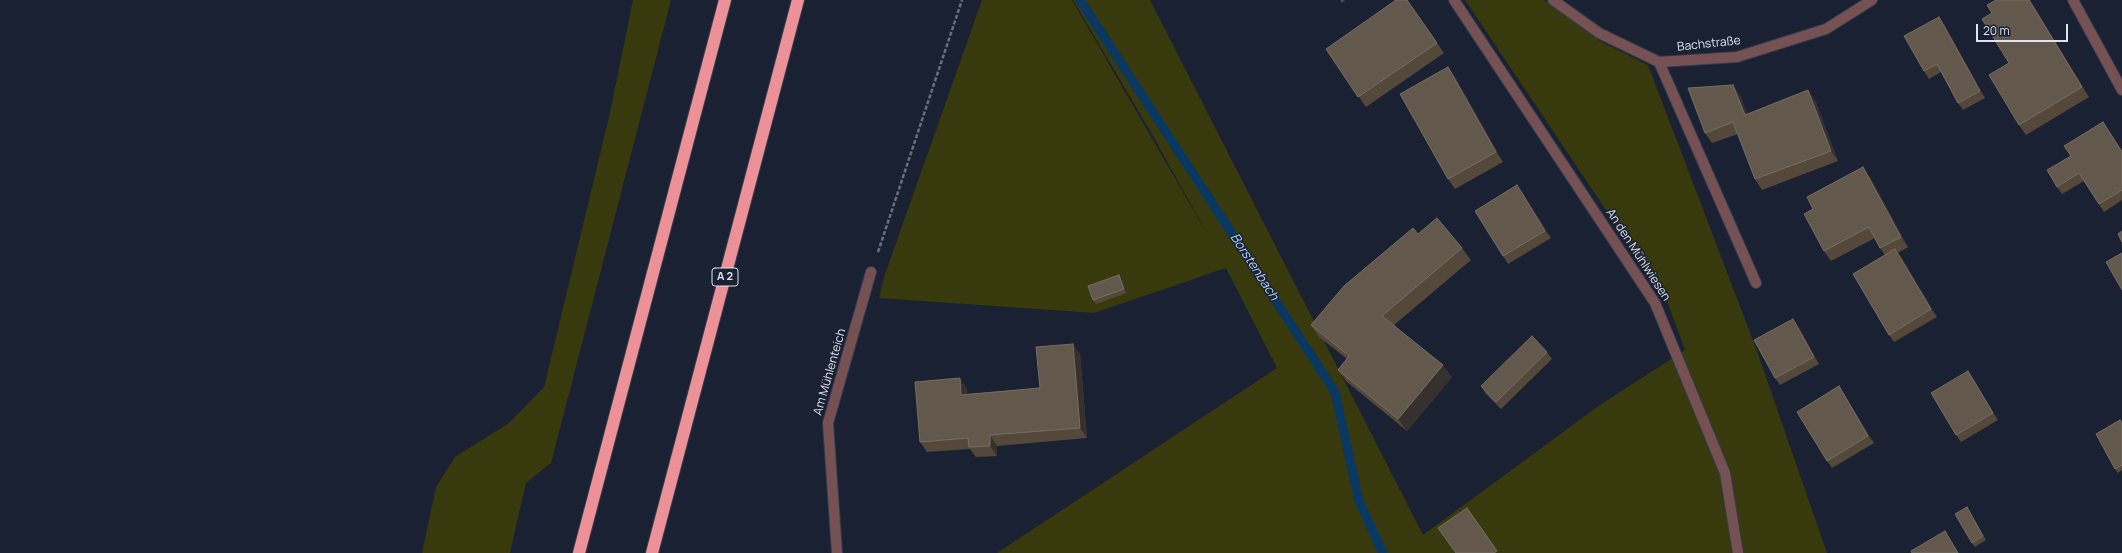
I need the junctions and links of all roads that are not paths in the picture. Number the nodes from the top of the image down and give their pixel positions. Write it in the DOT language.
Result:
graph roads {
  1 [pos="725,0"];
  2 [pos="798,0"];
  3 [pos="1454,0"];
  4 [pos="1553,0"];
  5 [pos="1872,0"];
  6 [pos="2073,0"];
  7 [pos="1659,62"];
  8 [pos="2122,90"];
  9 [pos="871,272"];
  10 [pos="1756,283"];
  11 [pos="579,553"];
  12 [pos="652,553"];
  13 [pos="836,553"];
  14 [pos="1738,553"];
  1 -- 11 [label="highway"];
  2 -- 12 [label="highway, A 2"];
  3 -- 14 [label="street, An den Mühlwiesen"];
  4 -- 7 [label="street, Bachstraße"];
  5 -- 7 [label="street, Bachstraße"];
  6 -- 8 [label="street"];
  7 -- 10 [label="street"];
  9 -- 13 [label="street, Am Mühlenteich"];
}
